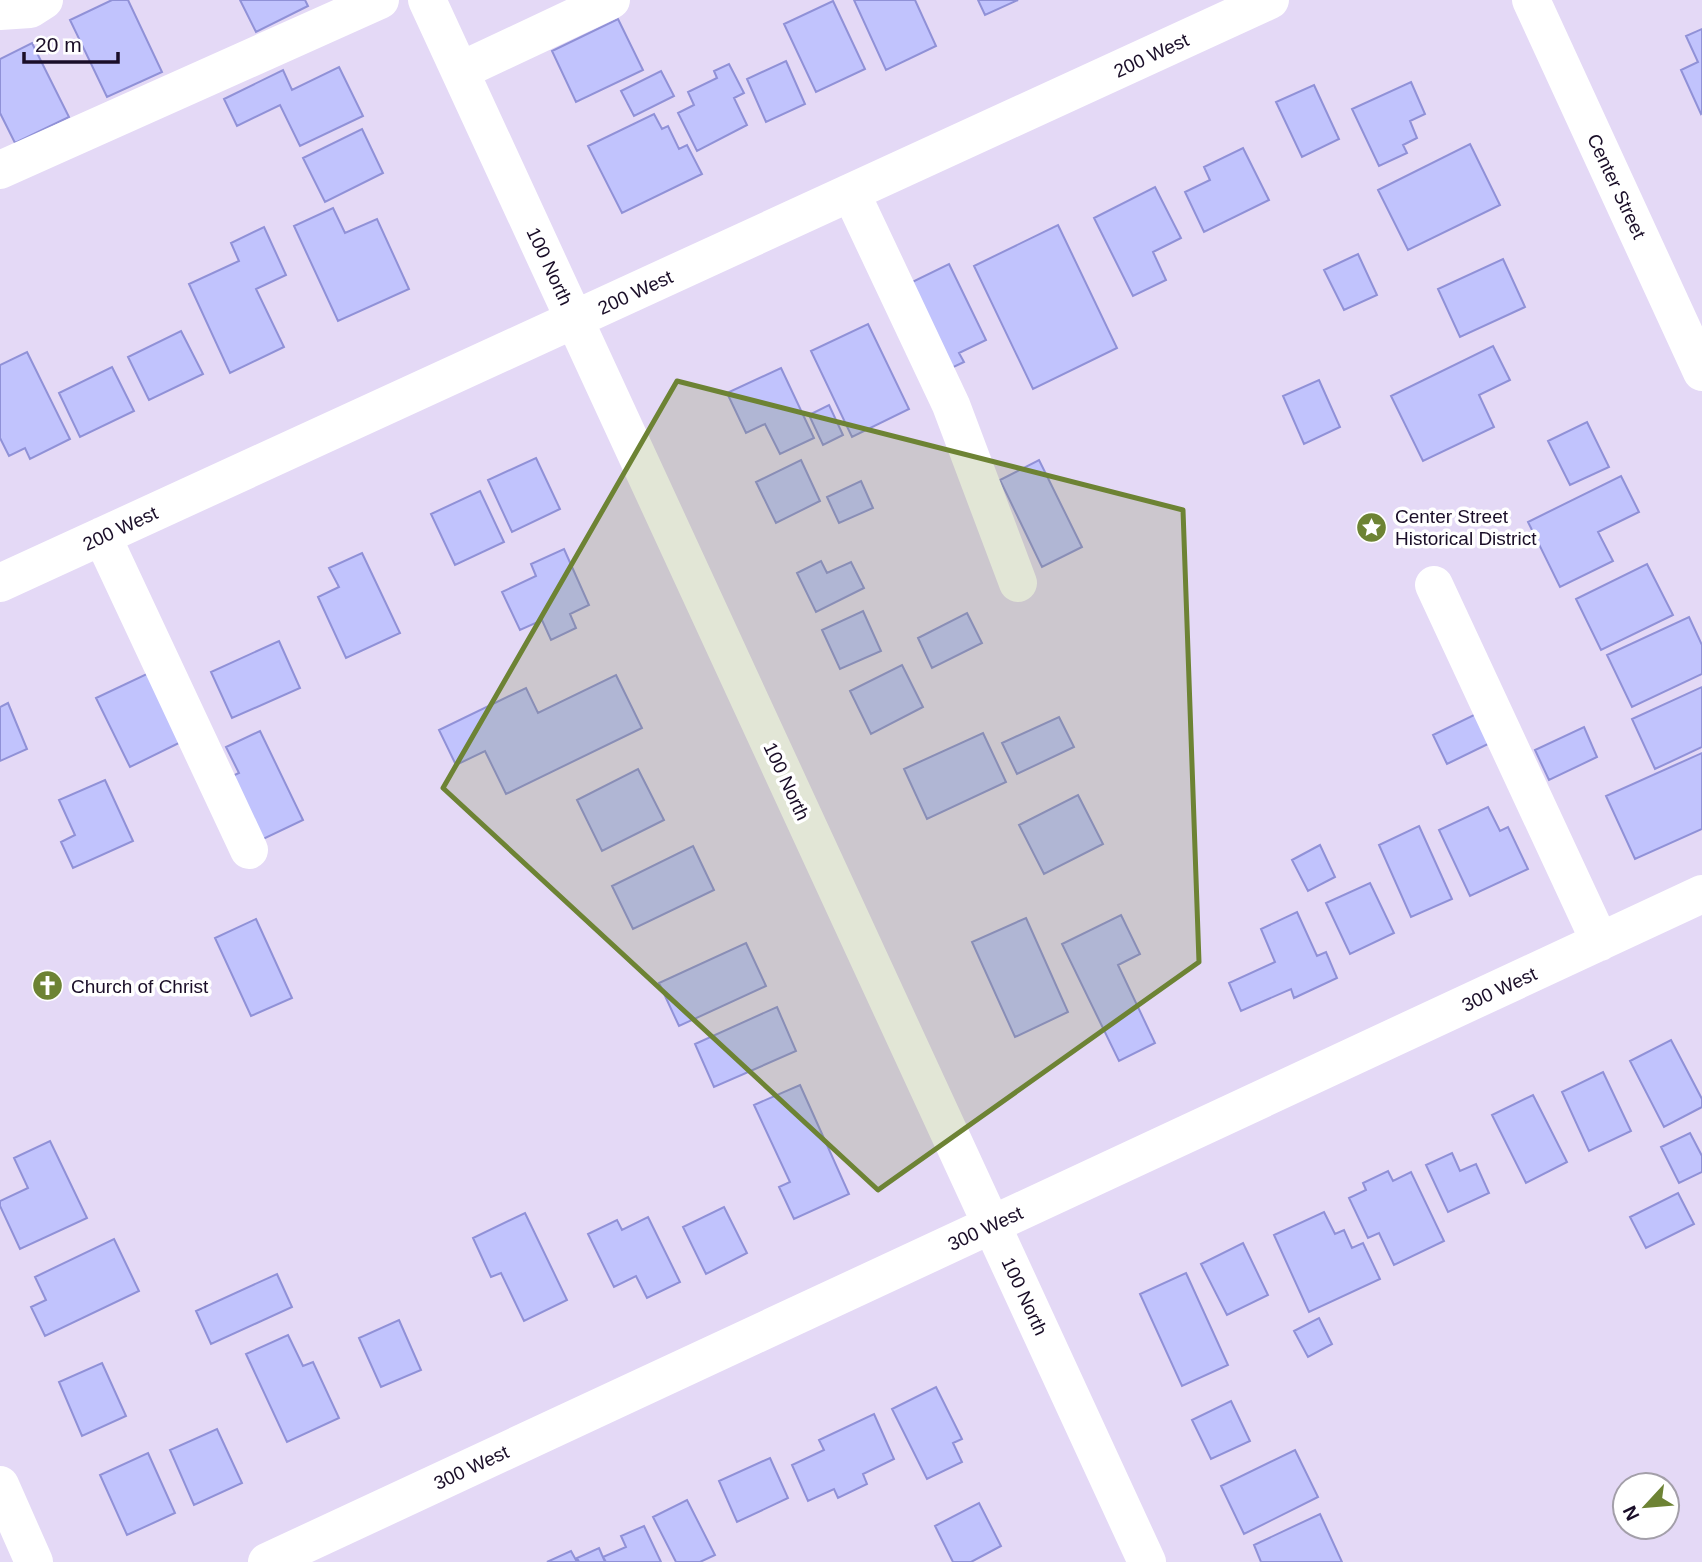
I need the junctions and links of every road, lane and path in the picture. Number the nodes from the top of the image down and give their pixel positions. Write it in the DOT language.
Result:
graph roads {
  1 [pos="44,0"];
  2 [pos="380,0"];
  3 [pos="427,0"];
  4 [pos="611,0"];
  5 [pos="1270,0"];
  6 [pos="1531,0"];
  7 [pos="0,11"];
  8 [pos="460,71"];
  9 [pos="0,170"];
  10 [pos="852,193"];
  11 [pos="575,320"];
  12 [pos="1702,372"];
  13 [pos="102,536"];
  14 [pos="0,583"];
  15 [pos="1018,583"];
  16 [pos="1434,585"];
  17 [pos="248,850"];
  18 [pos="1702,894"];
  19 [pos="1600,942"];
  20 [pos="992,1225"];
  21 [pos="0,1485"];
  22 [pos="34,1562"];
  23 [pos="267,1562"];
  24 [pos="1147,1562"];
  1 -- 7 [label="main road"];
  2 -- 9 [label="main road"];
  3 -- 8 [label="main road, 100 North"];
  4 -- 8 [label="main road"];
  5 -- 10 [label="main road, 200 West"];
  6 -- 12 [label="main road, Center Street"];
  8 -- 11 [label="main road, 100 North"];
  10 -- 11 [label="main road, 200 West"];
  10 -- 15 [label="main road"];
  11 -- 13 [label="main road, 200 West"];
  11 -- 20 [label="main road, 100 North"];
  13 -- 14 [label="main road, 200 West"];
  13 -- 17 [label="main road"];
  16 -- 19 [label="main road"];
  18 -- 19 [label="main road, 300 West"];
  19 -- 20 [label="main road, 300 West"];
  20 -- 23 [label="main road, 300 West"];
  20 -- 24 [label="main road, 100 North"];
  21 -- 22 [label="main road"];
}
